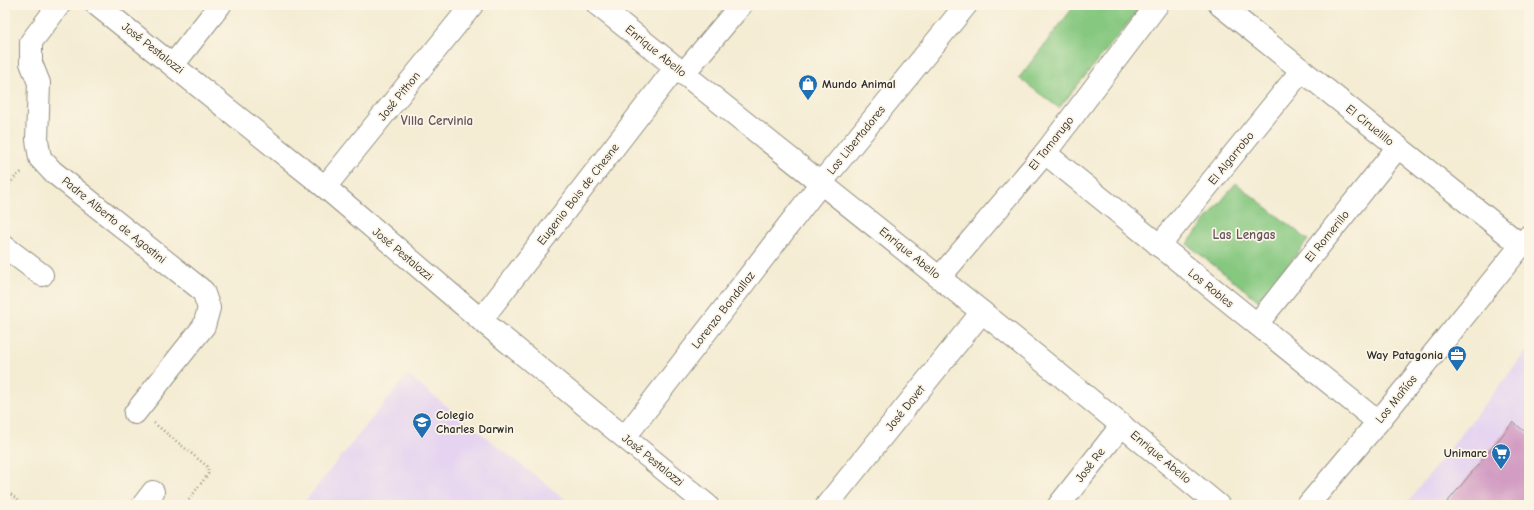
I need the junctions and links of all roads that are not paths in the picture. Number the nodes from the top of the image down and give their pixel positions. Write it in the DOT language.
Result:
graph roads {
  1 [pos="59,5"];
  2 [pos="97,5"];
  3 [pos="220,5"];
  4 [pos="472,5"];
  5 [pos="598,5"];
  6 [pos="741,5"];
  7 [pos="966,5"];
  8 [pos="1157,5"];
  9 [pos="1220,5"];
  10 [pos="174,65"];
  11 [pos="680,70"];
  12 [pos="1302,70"];
  13 [pos="1398,147"];
  14 [pos="1045,153"];
  15 [pos="822,182"];
  16 [pos="325,187"];
  17 [pos="1525,240"];
  18 [pos="1159,246"];
  19 [pos="5,247"];
  20 [pos="42,275"];
  21 [pos="940,278"];
  22 [pos="982,312"];
  23 [pos="481,320"];
  24 [pos="1257,324"];
  25 [pos="137,412"];
  26 [pos="1378,422"];
  27 [pos="1122,425"];
  28 [pos="625,437"];
  29 [pos="707,505"];
  30 [pos="827,505"];
  31 [pos="1058,505"];
  32 [pos="1218,505"];
  33 [pos="1308,505"];
  1 -- 25 [label="street, Padre Alberto de Agostini"];
  2 -- 10 [label="street, José Pestalozzi"];
  3 -- 10 [label="street"];
  4 -- 16 [label="street, José Pithon"];
  5 -- 11 [label="street, Enrique Abello"];
  6 -- 11 [label="street, Eugenio Bois de Chesne"];
  7 -- 15 [label="street, Los Libertadores"];
  8 -- 14 [label="street, El Tamarugo"];
  9 -- 12 [label="street, El Ciruelillo"];
  10 -- 16 [label="street, José Pestalozzi"];
  11 -- 15 [label="street, Enrique Abello"];
  11 -- 23 [label="street, Eugenio Bois de Chesne"];
  12 -- 13 [label="street, El Ciruelillo"];
  12 -- 18 [label="street, El Algarrobo"];
  13 -- 17 [label="street, El Ciruelillo"];
  13 -- 24 [label="street, El Romerillo"];
  14 -- 18 [label="street, Los Robles"];
  14 -- 21 [label="street, El Tamarugo"];
  15 -- 21 [label="street, Enrique Abello"];
  15 -- 28 [label="street, Lorenzo Bondallaz"];
  16 -- 23 [label="street, José Pestalozzi"];
  17 -- 26 [label="street, Los Mañíos"];
  18 -- 24 [label="street, Los Robles"];
  19 -- 20 [label="street"];
  21 -- 22 [label="street, Enrique Abello"];
  22 -- 27 [label="street, Enrique Abello"];
  22 -- 30 [label="street, José Davet"];
  23 -- 28 [label="street, José Pestalozzi"];
  24 -- 26 [label="street, Los Robles"];
  26 -- 33 [label="street, Los Mañíos"];
  27 -- 31 [label="street, José Re"];
  27 -- 32 [label="street, Enrique Abello"];
  28 -- 29 [label="street, José Pestalozzi"];
}
